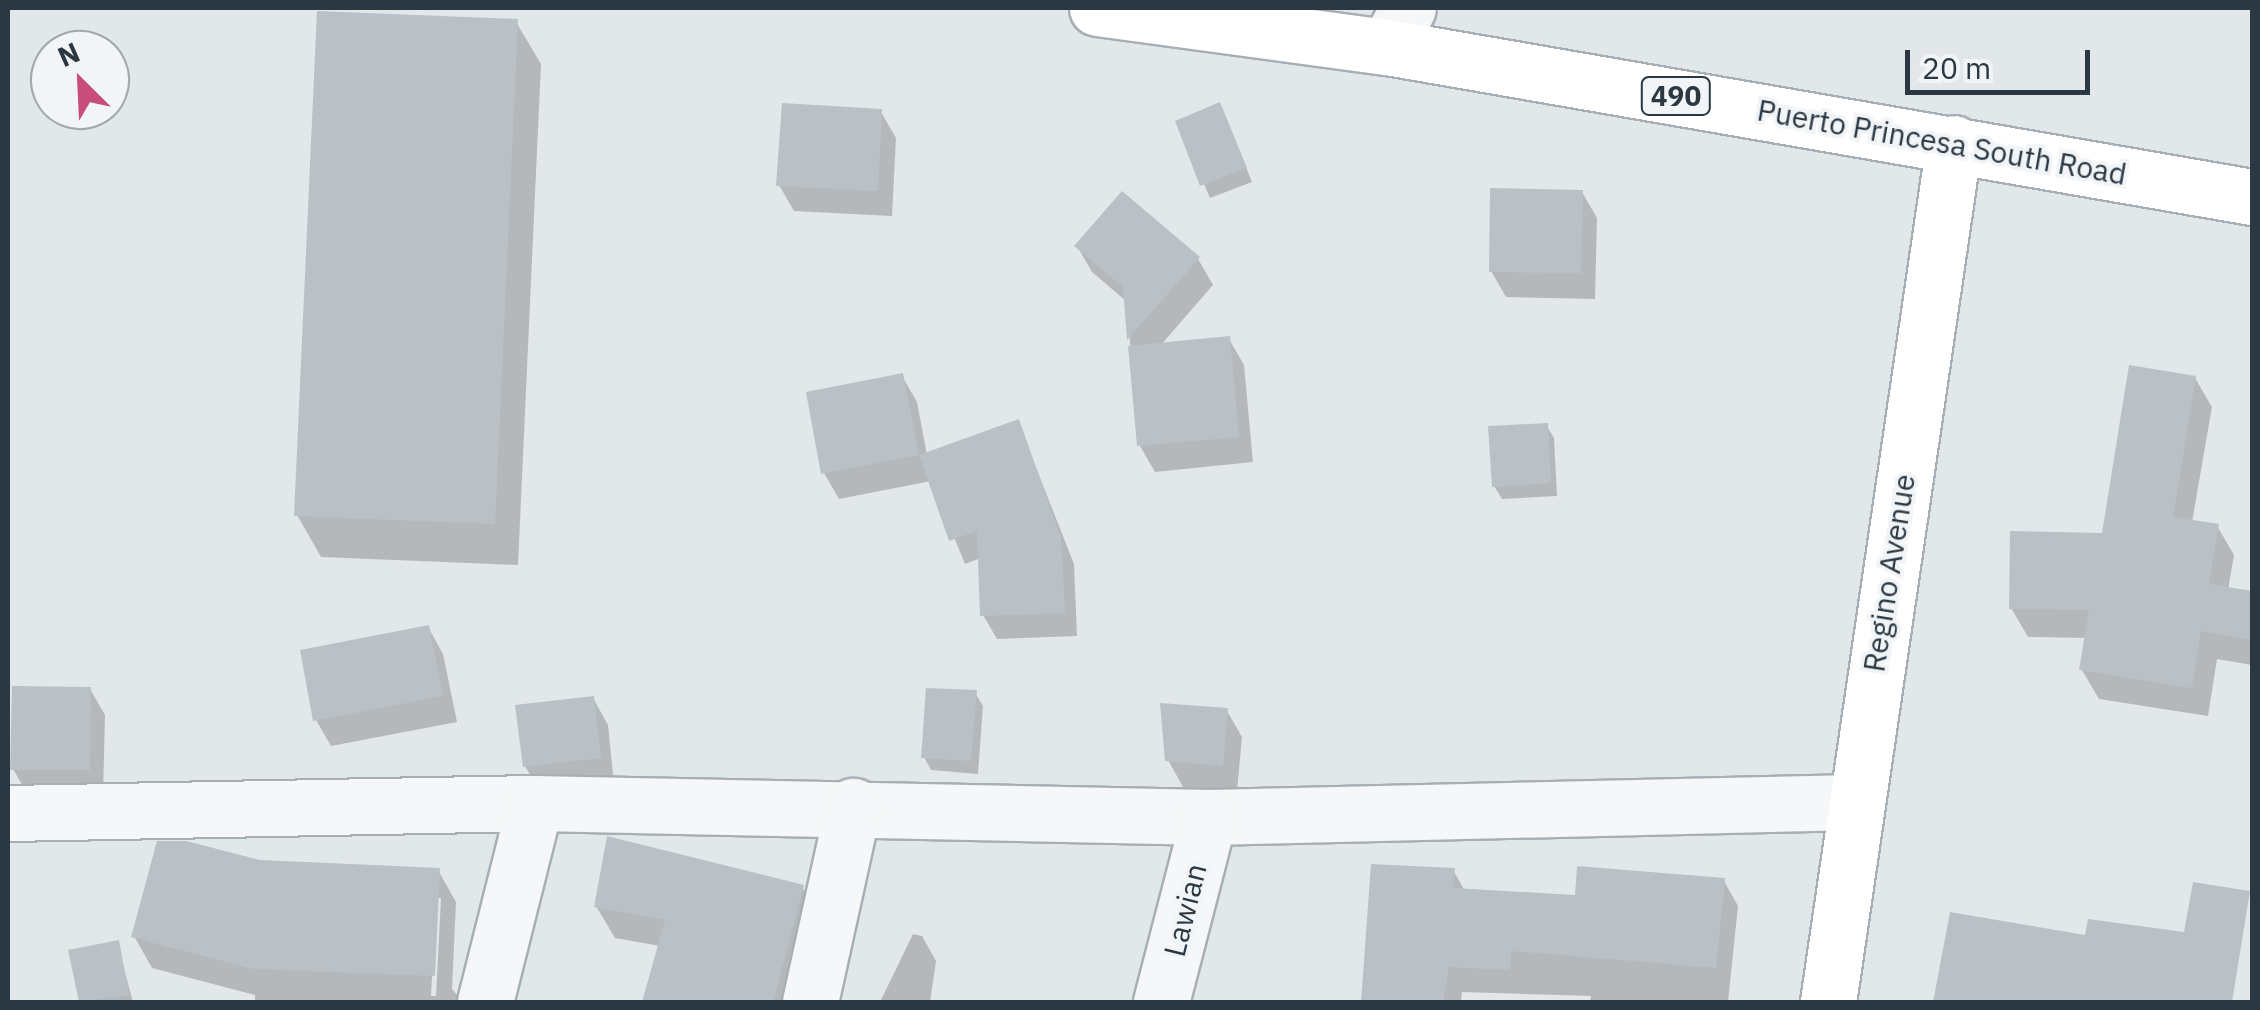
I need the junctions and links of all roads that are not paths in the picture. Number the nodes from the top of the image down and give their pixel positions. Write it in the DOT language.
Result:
graph roads {
  1 [pos="1096,8"];
  2 [pos="1398,27"];
  3 [pos="1954,143"];
  4 [pos="2252,198"];
  5 [pos="1854,802"];
  6 [pos="535,803"];
  7 [pos="852,806"];
  8 [pos="8,813"];
  9 [pos="1209,817"];
  10 [pos="485,1002"];
  11 [pos="810,1002"];
  12 [pos="1161,1002"];
  13 [pos="1828,1002"];
  1 -- 2 [label="main road, Puerto Princesa South Road / 490"];
  2 -- 3 [label="main road, Puerto Princesa South Road / 490"];
  3 -- 4 [label="main road, Puerto Princesa South Road / 490"];
  3 -- 5 [label="main road, Regino Avenue"];
  5 -- 9 [label="street"];
  5 -- 13 [label="main road, Regino Avenue"];
  6 -- 7 [label="street"];
  6 -- 8 [label="street"];
  6 -- 10 [label="street"];
  7 -- 9 [label="street"];
  7 -- 11 [label="street"];
  9 -- 12 [label="street, Lawian"];
}
